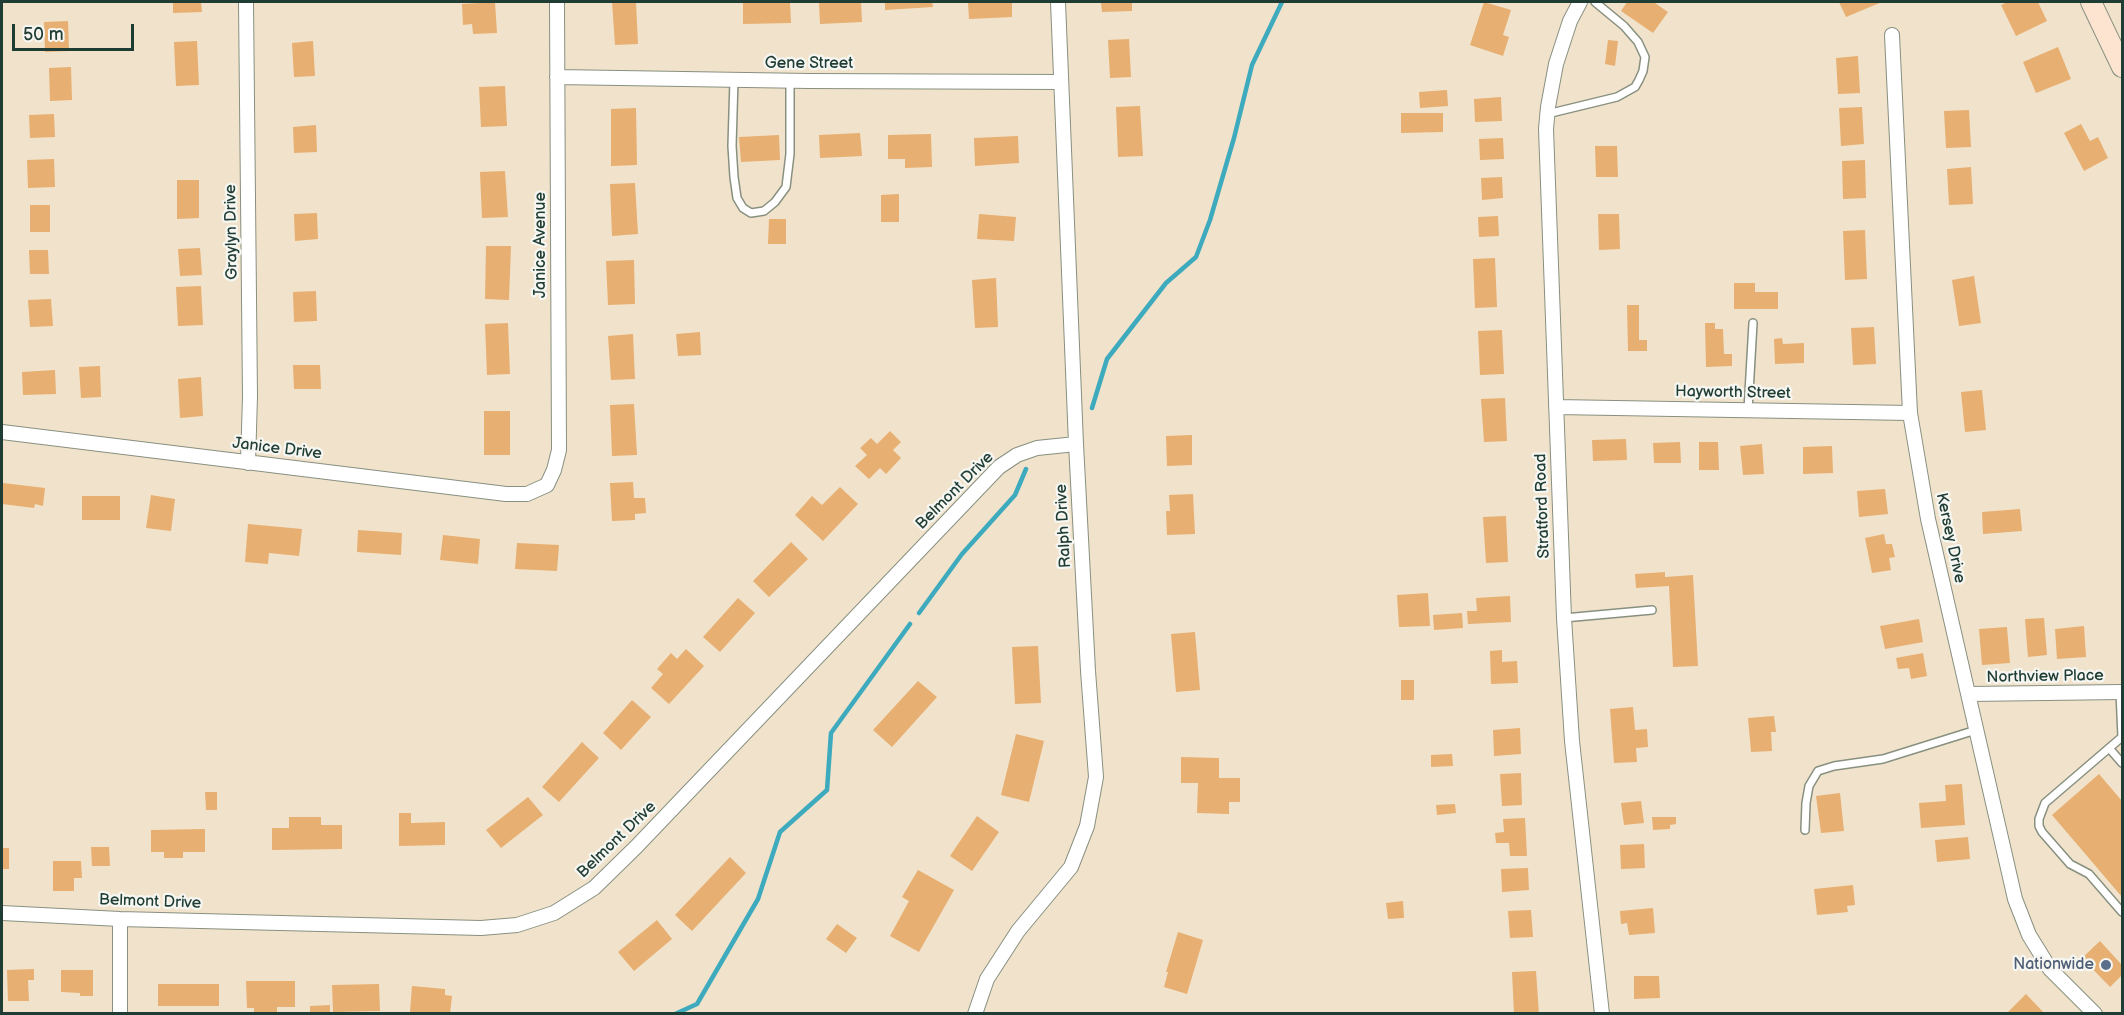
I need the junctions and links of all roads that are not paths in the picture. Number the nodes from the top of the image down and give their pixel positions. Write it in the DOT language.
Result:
graph roads {
  1 [pos="246,2"];
  2 [pos="556,2"];
  3 [pos="1058,2"];
  4 [pos="1580,2"];
  5 [pos="1595,2"];
  6 [pos="2091,2"];
  7 [pos="1892,35"];
  8 [pos="2122,67"];
  9 [pos="557,77"];
  10 [pos="735,80"];
  11 [pos="790,81"];
  12 [pos="1061,81"];
  13 [pos="1547,114"];
  14 [pos="1753,323"];
  15 [pos="1556,407"];
  16 [pos="1748,410"];
  17 [pos="1910,413"];
  18 [pos="2,432"];
  19 [pos="1076,444"];
  20 [pos="248,463"];
  21 [pos="547,485"];
  22 [pos="1652,610"];
  23 [pos="1564,618"];
  24 [pos="2121,692"];
  25 [pos="1969,694"];
  26 [pos="1976,730"];
  27 [pos="2122,737"];
  28 [pos="2109,748"];
  29 [pos="2122,763"];
  30 [pos="1804,830"];
  31 [pos="2122,912"];
  32 [pos="2,913"];
  33 [pos="120,919"];
  34 [pos="120,1014"];
  35 [pos="975,1014"];
  36 [pos="1602,1014"];
  37 [pos="2095,1014"];
  1 -- 20 [label="street, Graylyn Drive"];
  2 -- 9 [label="street, Janice Avenue"];
  3 -- 12 [label="street, Ralph Drive"];
  4 -- 13 [label="street, Stratford Road"];
  5 -- 13 [label="lane"];
  6 -- 8 [label="main road"];
  7 -- 17 [label="street, Kersey Drive"];
  9 -- 10 [label="street, Gene Street"];
  9 -- 21 [label="street, Janice Avenue"];
  10 -- 11 [label="street, Gene Street"];
  10 -- 11 [label="lane"];
  11 -- 12 [label="street, Gene Street"];
  12 -- 19 [label="street, Ralph Drive"];
  13 -- 15 [label="street, Stratford Road"];
  14 -- 16 [label="lane"];
  15 -- 16 [label="street, Hayworth Street"];
  15 -- 23 [label="street, Stratford Road"];
  16 -- 17 [label="street, Hayworth Street"];
  17 -- 25 [label="street, Kersey Drive"];
  18 -- 20 [label="street, Janice Drive"];
  19 -- 33 [label="street, Belmont Drive"];
  19 -- 35 [label="street, Ralph Drive"];
  20 -- 21 [label="street, Janice Drive"];
  22 -- 23 [label="lane"];
  23 -- 36 [label="street, Stratford Road"];
  24 -- 25 [label="street, Northview Place"];
  24 -- 27 [label="lane"];
  25 -- 26 [label="street, Kersey Drive"];
  26 -- 30 [label="lane"];
  26 -- 37 [label="street, Kersey Drive"];
  27 -- 28 [label="lane"];
  28 -- 29 [label="lane"];
  28 -- 31 [label="lane"];
  32 -- 33 [label="street, Belmont Drive"];
  33 -- 34 [label="street"];
}
